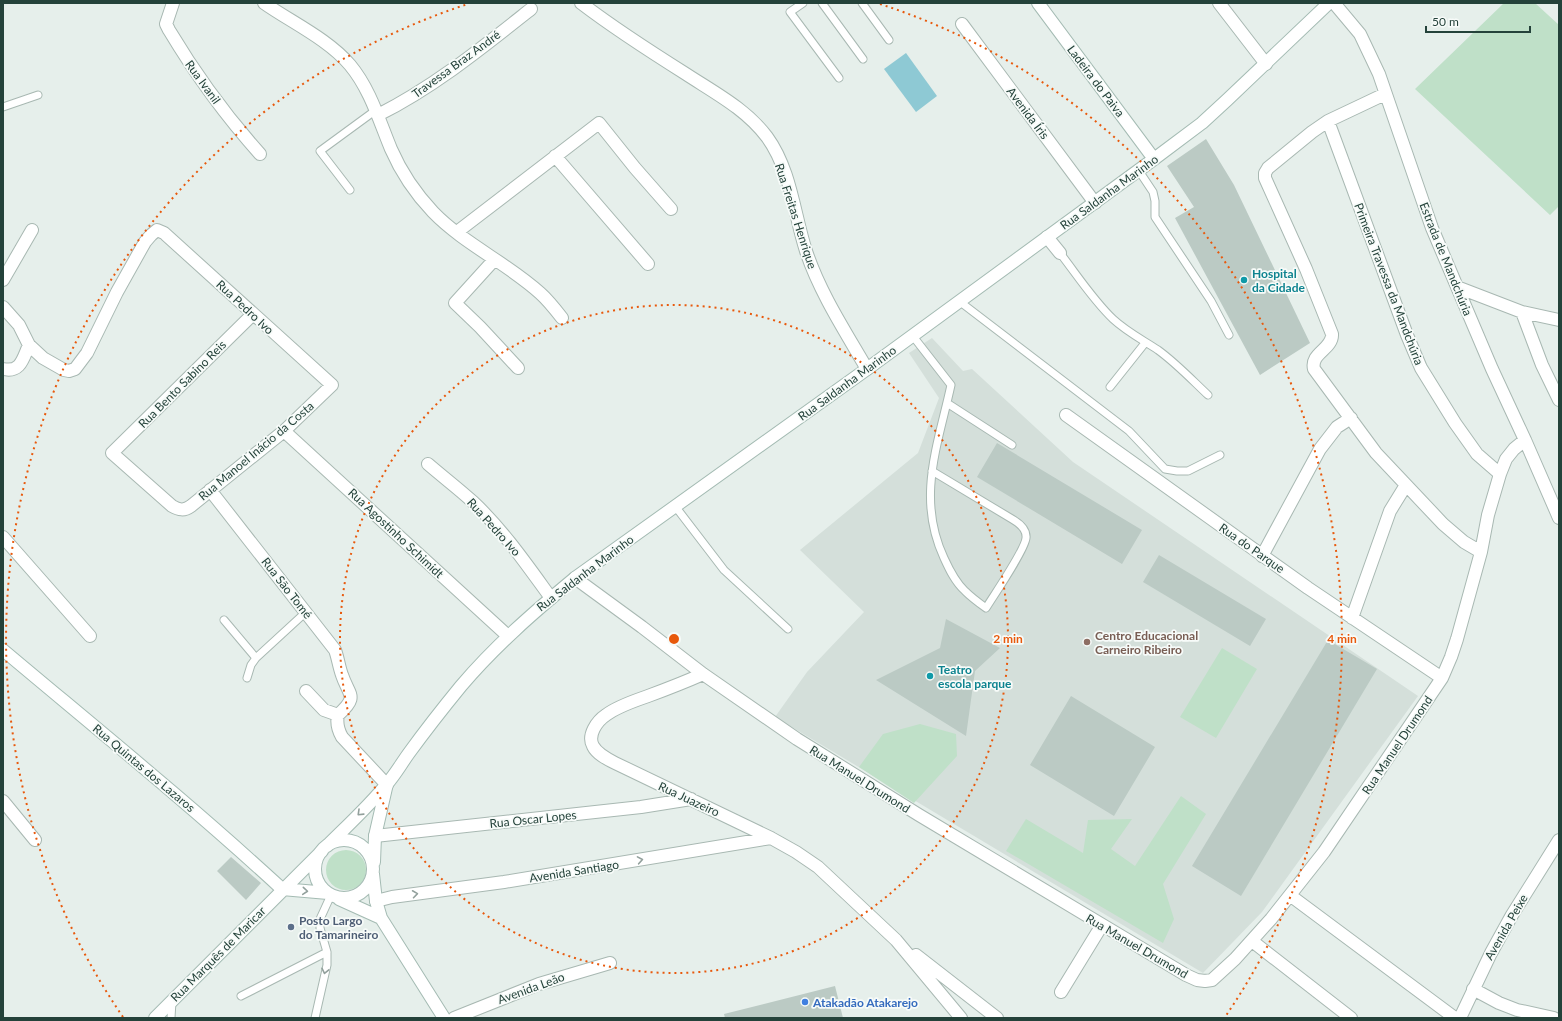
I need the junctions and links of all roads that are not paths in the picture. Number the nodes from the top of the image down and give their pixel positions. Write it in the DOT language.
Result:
graph roads {
  1 [pos="173,3"];
  2 [pos="264,3"];
  3 [pos="581,3"];
  4 [pos="803,3"];
  5 [pos="822,3"];
  6 [pos="862,3"];
  7 [pos="1038,3"];
  8 [pos="1220,3"];
  9 [pos="1329,3"];
  10 [pos="1334,3"];
  11 [pos="531,9"];
  12 [pos="962,24"];
  13 [pos="889,40"];
  14 [pos="863,59"];
  15 [pos="1266,64"];
  16 [pos="839,78"];
  17 [pos="1385,94"];
  18 [pos="38,95"];
  19 [pos="3,107"];
  20 [pos="377,112"];
  21 [pos="1328,121"];
  22 [pos="260,154"];
  23 [pos="555,156"];
  24 [pos="1154,159"];
  25 [pos="1139,171"];
  26 [pos="350,190"];
  27 [pos="1094,203"];
  28 [pos="671,209"];
  29 [pos="32,230"];
  30 [pos="457,232"];
  31 [pos="1048,237"];
  32 [pos="1060,253"];
  33 [pos="494,260"];
  34 [pos="648,264"];
  35 [pos="3,280"];
  36 [pos="1458,287"];
  37 [pos="959,301"];
  38 [pos="3,307"];
  39 [pos="1522,312"];
  40 [pos="252,314"];
  41 [pos="562,318"];
  42 [pos="1559,320"];
  43 [pos="912,335"];
  44 [pos="1229,335"];
  45 [pos="1145,343"];
  46 [pos="29,345"];
  47 [pos="518,368"];
  48 [pos="3,369"];
  49 [pos="867,369"];
  50 [pos="332,385"];
  51 [pos="1110,387"];
  52 [pos="1208,395"];
  53 [pos="1559,400"];
  54 [pos="947,402"];
  55 [pos="1066,415"];
  56 [pos="1350,418"];
  57 [pos="284,431"];
  58 [pos="1525,440"];
  59 [pos="1012,445"];
  60 [pos="1220,455"];
  61 [pos="428,464"];
  62 [pos="932,471"];
  63 [pos="1500,474"];
  64 [pos="1406,485"];
  65 [pos="210,490"];
  66 [pos="675,506"];
  67 [pos="177,509"];
  68 [pos="1559,518"];
  69 [pos="3,537"];
  70 [pos="1481,552"];
  71 [pos="1262,556"];
  72 [pos="575,578"];
  73 [pos="551,598"];
  74 [pos="306,612"];
  75 [pos="1352,618"];
  76 [pos="224,620"];
  77 [pos="788,629"];
  78 [pos="90,636"];
  79 [pos="508,636"];
  80 [pos="3,650"];
  81 [pos="256,658"];
  82 [pos="702,674"];
  83 [pos="247,678"];
  84 [pos="1442,678"];
  85 [pos="306,691"];
  86 [pos="338,716"];
  87 [pos="387,785"];
  88 [pos="691,799"];
  89 [pos="3,801"];
  90 [pos="375,836"];
  91 [pos="771,838"];
  92 [pos="35,840"];
  93 [pos="1559,840"];
  94 [pos="324,848"];
  95 [pos="374,870"];
  96 [pos="282,889"];
  97 [pos="331,895"];
  98 [pos="1291,896"];
  99 [pos="376,901"];
  100 [pos="382,918"];
  101 [pos="1102,925"];
  102 [pos="896,940"];
  103 [pos="1252,941"];
  104 [pos="326,952"];
  105 [pos="610,963"];
  106 [pos="1473,989"];
  107 [pos="1061,992"];
  108 [pos="241,996"];
  109 [pos="172,1000"];
  110 [pos="155,1018"];
  111 [pos="171,1018"];
  112 [pos="315,1018"];
  113 [pos="444,1018"];
  114 [pos="454,1018"];
  115 [pos="961,1018"];
  116 [pos="998,1018"];
  117 [pos="1351,1018"];
  118 [pos="1455,1018"];
  119 [pos="1460,1018"];
  120 [pos="1554,1018"];
  1 -- 22 [label="street, Rua Ivanil"];
  2 -- 20 [label="street"];
  3 -- 49 [label="street, Rua Freitas Henrique"];
  4 -- 16 [label="lane"];
  5 -- 14 [label="lane"];
  6 -- 13 [label="lane"];
  7 -- 24 [label="street, Ladeira do Paiva"];
  8 -- 15 [label="street"];
  9 -- 15 [label="street, Rua Saldanha Marinho"];
  10 -- 17 [label="street, Estrada de Mandchúria"];
  11 -- 20 [label="street, Travessa Braz André"];
  12 -- 27 [label="street, Avenida Íris"];
  15 -- 24 [label="street, Rua Saldanha Marinho"];
  17 -- 21 [label="street"];
  17 -- 36 [label="street, Estrada de Mandchúria"];
  18 -- 19 [label="lane"];
  20 -- 26 [label="lane"];
  20 -- 30 [label="street"];
  21 -- 56 [label="street"];
  21 -- 63 [label="street, Primeira Travessa da Mandchúria"];
  23 -- 28 [label="street"];
  23 -- 30 [label="street"];
  23 -- 34 [label="street"];
  24 -- 25 [label="street, Rua Saldanha Marinho"];
  25 -- 27 [label="street, Rua Saldanha Marinho"];
  25 -- 44 [label="lane"];
  27 -- 31 [label="street, Rua Saldanha Marinho"];
  29 -- 35 [label="street"];
  30 -- 33 [label="street"];
  31 -- 32 [label="street"];
  31 -- 37 [label="street, Rua Saldanha Marinho"];
  32 -- 45 [label="lane"];
  33 -- 41 [label="street"];
  33 -- 47 [label="street"];
  36 -- 39 [label="street"];
  36 -- 58 [label="street, Estrada de Mandchúria"];
  37 -- 43 [label="street, Rua Saldanha Marinho"];
  37 -- 60 [label="lane"];
  38 -- 46 [label="street"];
  39 -- 42 [label="street"];
  39 -- 53 [label="street"];
  40 -- 46 [label="street, Rua Pedro Ivo"];
  40 -- 50 [label="street, Rua Pedro Ivo"];
  40 -- 67 [label="street, Rua Bento Sabino Reis"];
  43 -- 49 [label="street, Rua Saldanha Marinho"];
  43 -- 54 [label="lane"];
  45 -- 51 [label="lane"];
  45 -- 52 [label="lane"];
  46 -- 48 [label="street"];
  49 -- 66 [label="street, Rua Saldanha Marinho"];
  50 -- 57 [label="street, Rua Manoel Inácio da Costa"];
  54 -- 59 [label="lane"];
  54 -- 62 [label="lane"];
  55 -- 71 [label="street, Rua do Parque"];
  56 -- 64 [label="street"];
  56 -- 71 [label="street"];
  57 -- 65 [label="street, Rua Manoel Inácio da Costa"];
  57 -- 79 [label="street, Rua Agostinho Schimidt"];
  58 -- 63 [label="street, Rua Manuel Drumond"];
  58 -- 68 [label="street, Estrada de Mandchúria"];
  61 -- 73 [label="street, Rua Pedro Ivo"];
  62 -- 62 [label="lane"];
  63 -- 70 [label="street, Rua Manuel Drumond"];
  64 -- 70 [label="street"];
  64 -- 75 [label="street"];
  65 -- 67 [label="street, Rua Manoel Inácio da Costa"];
  65 -- 74 [label="street, Rua Sāo Tomé"];
  66 -- 72 [label="street, Rua Saldanha Marinho"];
  66 -- 77 [label="lane"];
  69 -- 78 [label="street"];
  70 -- 84 [label="street, Rua Manuel Drumond"];
  71 -- 75 [label="street, Rua do Parque"];
  72 -- 73 [label="street, Rua Saldanha Marinho"];
  72 -- 82 [label="street, Rua Manuel Drumond"];
  73 -- 79 [label="street, Rua Saldanha Marinho"];
  74 -- 81 [label="lane"];
  74 -- 86 [label="street, Rua Sāo Tomé"];
  75 -- 84 [label="street, Rua do Parque"];
  76 -- 81 [label="lane"];
  79 -- 87 [label="street, Rua Saldanha Marinho"];
  80 -- 96 [label="street, Rua Quintas dos Lazaros"];
  81 -- 83 [label="lane"];
  82 -- 88 [label="street, Rua Juazeiro"];
  82 -- 101 [label="street, Rua Manuel Drumond"];
  84 -- 98 [label="street, Rua Manuel Drumond"];
  85 -- 86 [label="street"];
  86 -- 87 [label="street"];
  87 -- 90 [label="street, Rua Saldanha Marinho"];
  87 -- 94 [label="street, Rua Saldanha Marinho, one-way"];
  88 -- 90 [label="street, Rua Oscar Lopes"];
  88 -- 91 [label="street, Rua Juazeiro"];
  89 -- 92 [label="street"];
  90 -- 95 [label="street, Rua Saldanha Marinho"];
  99 -- 91 [label="street, Avenida Santiago, one-way"];
  91 -- 102 [label="street, Rua Juazeiro"];
  93 -- 106 [label="street, Avenida Peixe"];
  94 -- 95 [label="street"];
  94 -- 96 [label="street, Rua Marquês de Maricar"];
  94 -- 97 [label="street"];
  95 -- 97 [label="street"];
  95 -- 99 [label="street"];
  96 -- 97 [label="street, one-way"];
  96 -- 109 [label="street, Rua Marquês de Maricar"];
  97 -- 100 [label="street"];
  97 -- 104 [label="lane"];
  98 -- 103 [label="street, Rua Manuel Drumond"];
  98 -- 118 [label="street"];
  99 -- 100 [label="street"];
  100 -- 113 [label="street"];
  101 -- 103 [label="street, Rua Manuel Drumond"];
  101 -- 107 [label="street"];
  102 -- 115 [label="street, Rua Juazeiro"];
  102 -- 116 [label="street, Rua Juazeiro"];
  103 -- 117 [label="street"];
  104 -- 108 [label="lane"];
  104 -- 112 [label="lane, one-way"];
  105 -- 114 [label="street, Avenida Leão"];
  106 -- 119 [label="street, Avenida Peixe"];
  106 -- 120 [label="street"];
  109 -- 110 [label="street, Rua Marquês de Maricar"];
  109 -- 111 [label="lane"];
}
